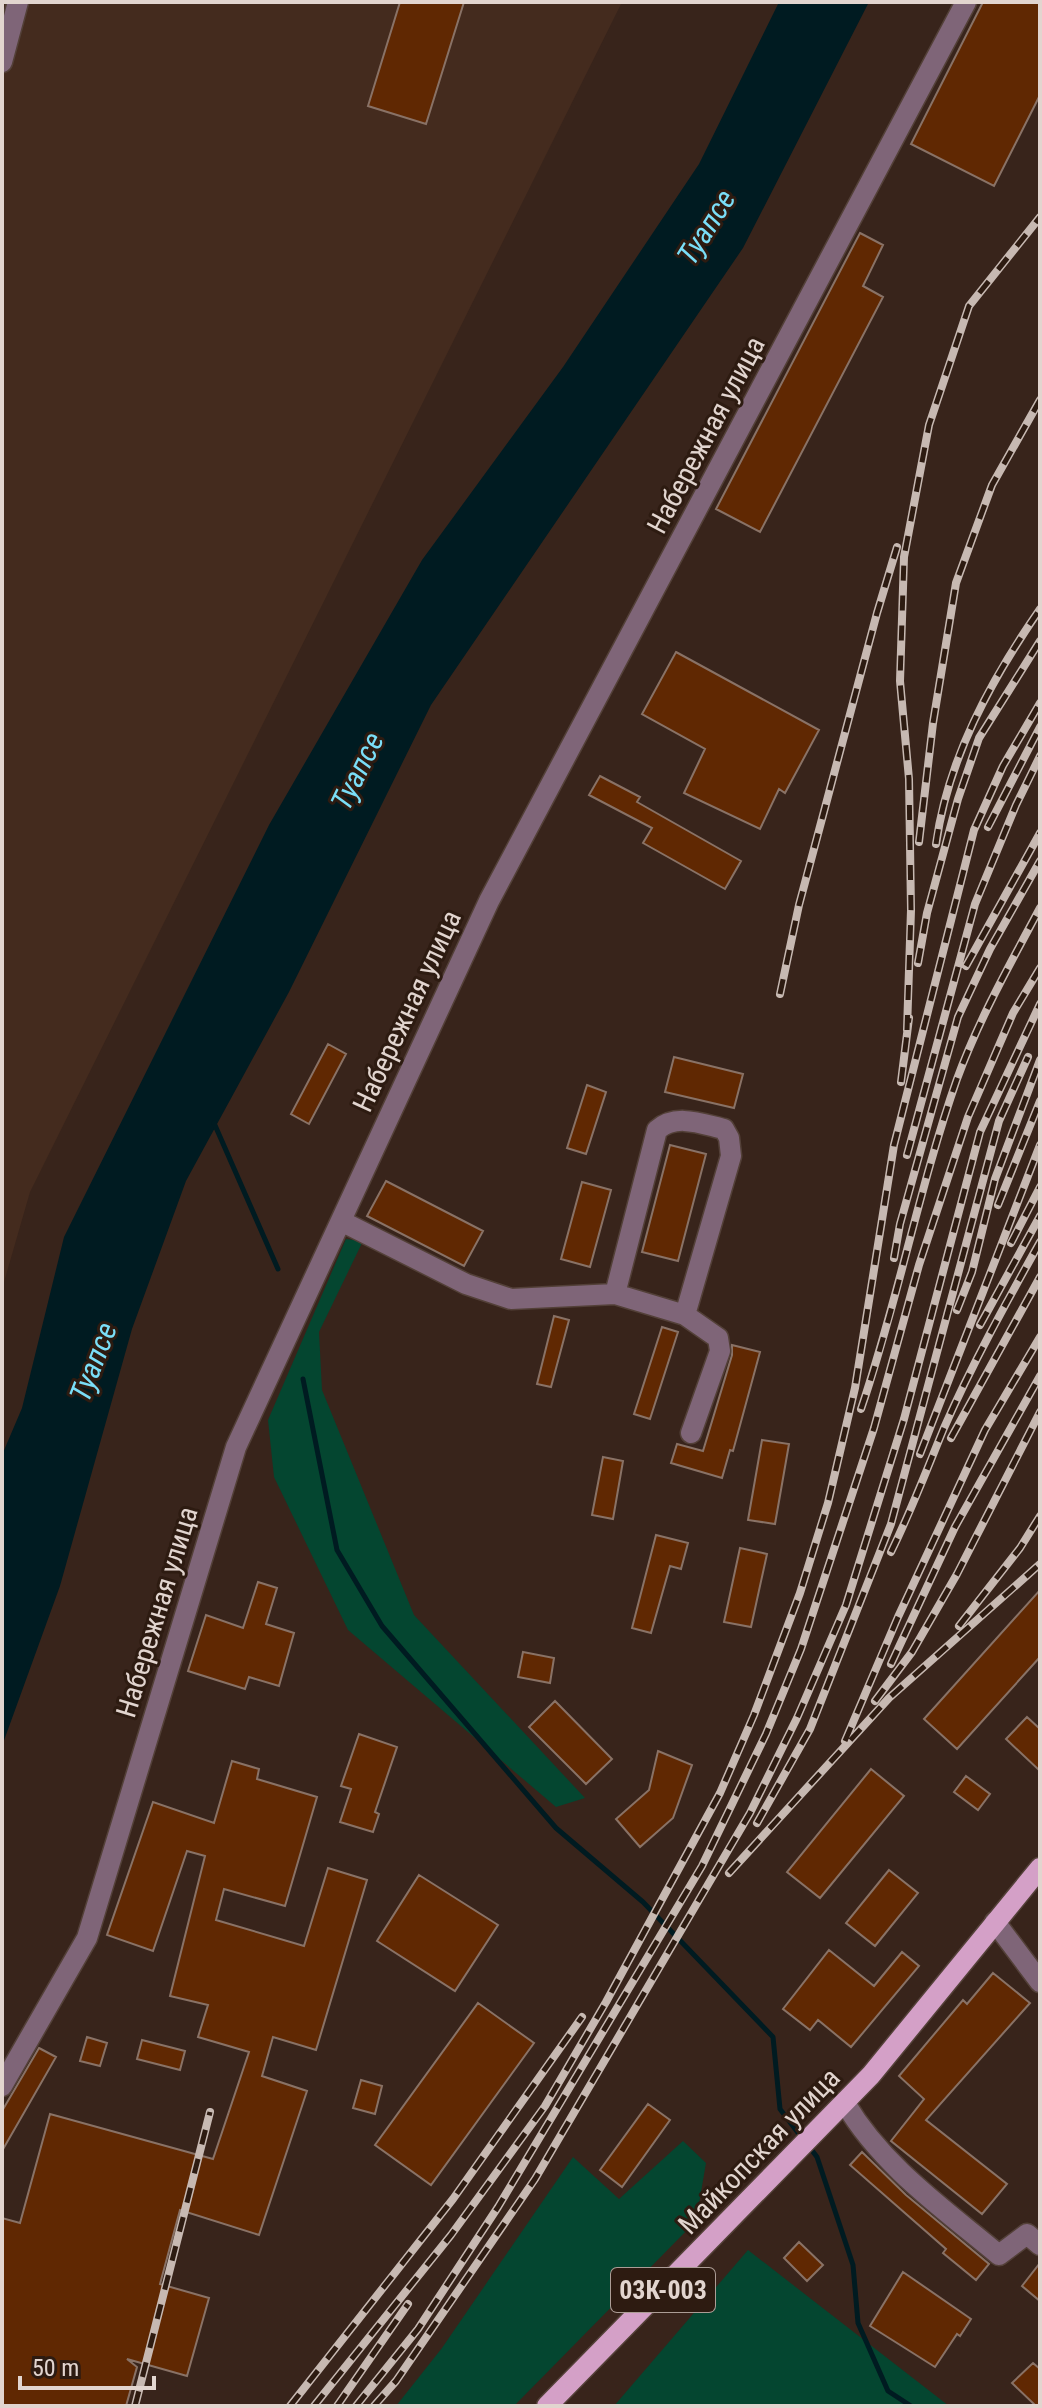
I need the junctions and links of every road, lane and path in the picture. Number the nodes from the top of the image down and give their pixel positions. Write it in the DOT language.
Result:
graph roads {
  1 [pos="18,2"];
  2 [pos="966,2"];
  3 [pos="2,62"];
  4 [pos="341,1221"];
  5 [pos="615,1294"];
  6 [pos="685,1315"];
  7 [pos="691,1433"];
  8 [pos="1040,1868"];
  9 [pos="995,1922"];
  10 [pos="1040,1982"];
  11 [pos="2,2086"];
  12 [pos="845,2103"];
  13 [pos="1040,2245"];
  14 [pos="547,2406"];
  1 -- 3 [label="street"];
  2 -- 4 [label="street, Набережная улица"];
  4 -- 5 [label="street"];
  4 -- 11 [label="street, Набережная улица"];
  5 -- 6 [label="street"];
  5 -- 6 [label="street"];
  6 -- 7 [label="street"];
  8 -- 9 [label="main road, 03К-003"];
  9 -- 10 [label="street"];
  9 -- 12 [label="main road, Майкопская улица / 03К-003"];
  12 -- 13 [label="street"];
  12 -- 14 [label="main road, Майкопская улица / 03К-003"];
}
